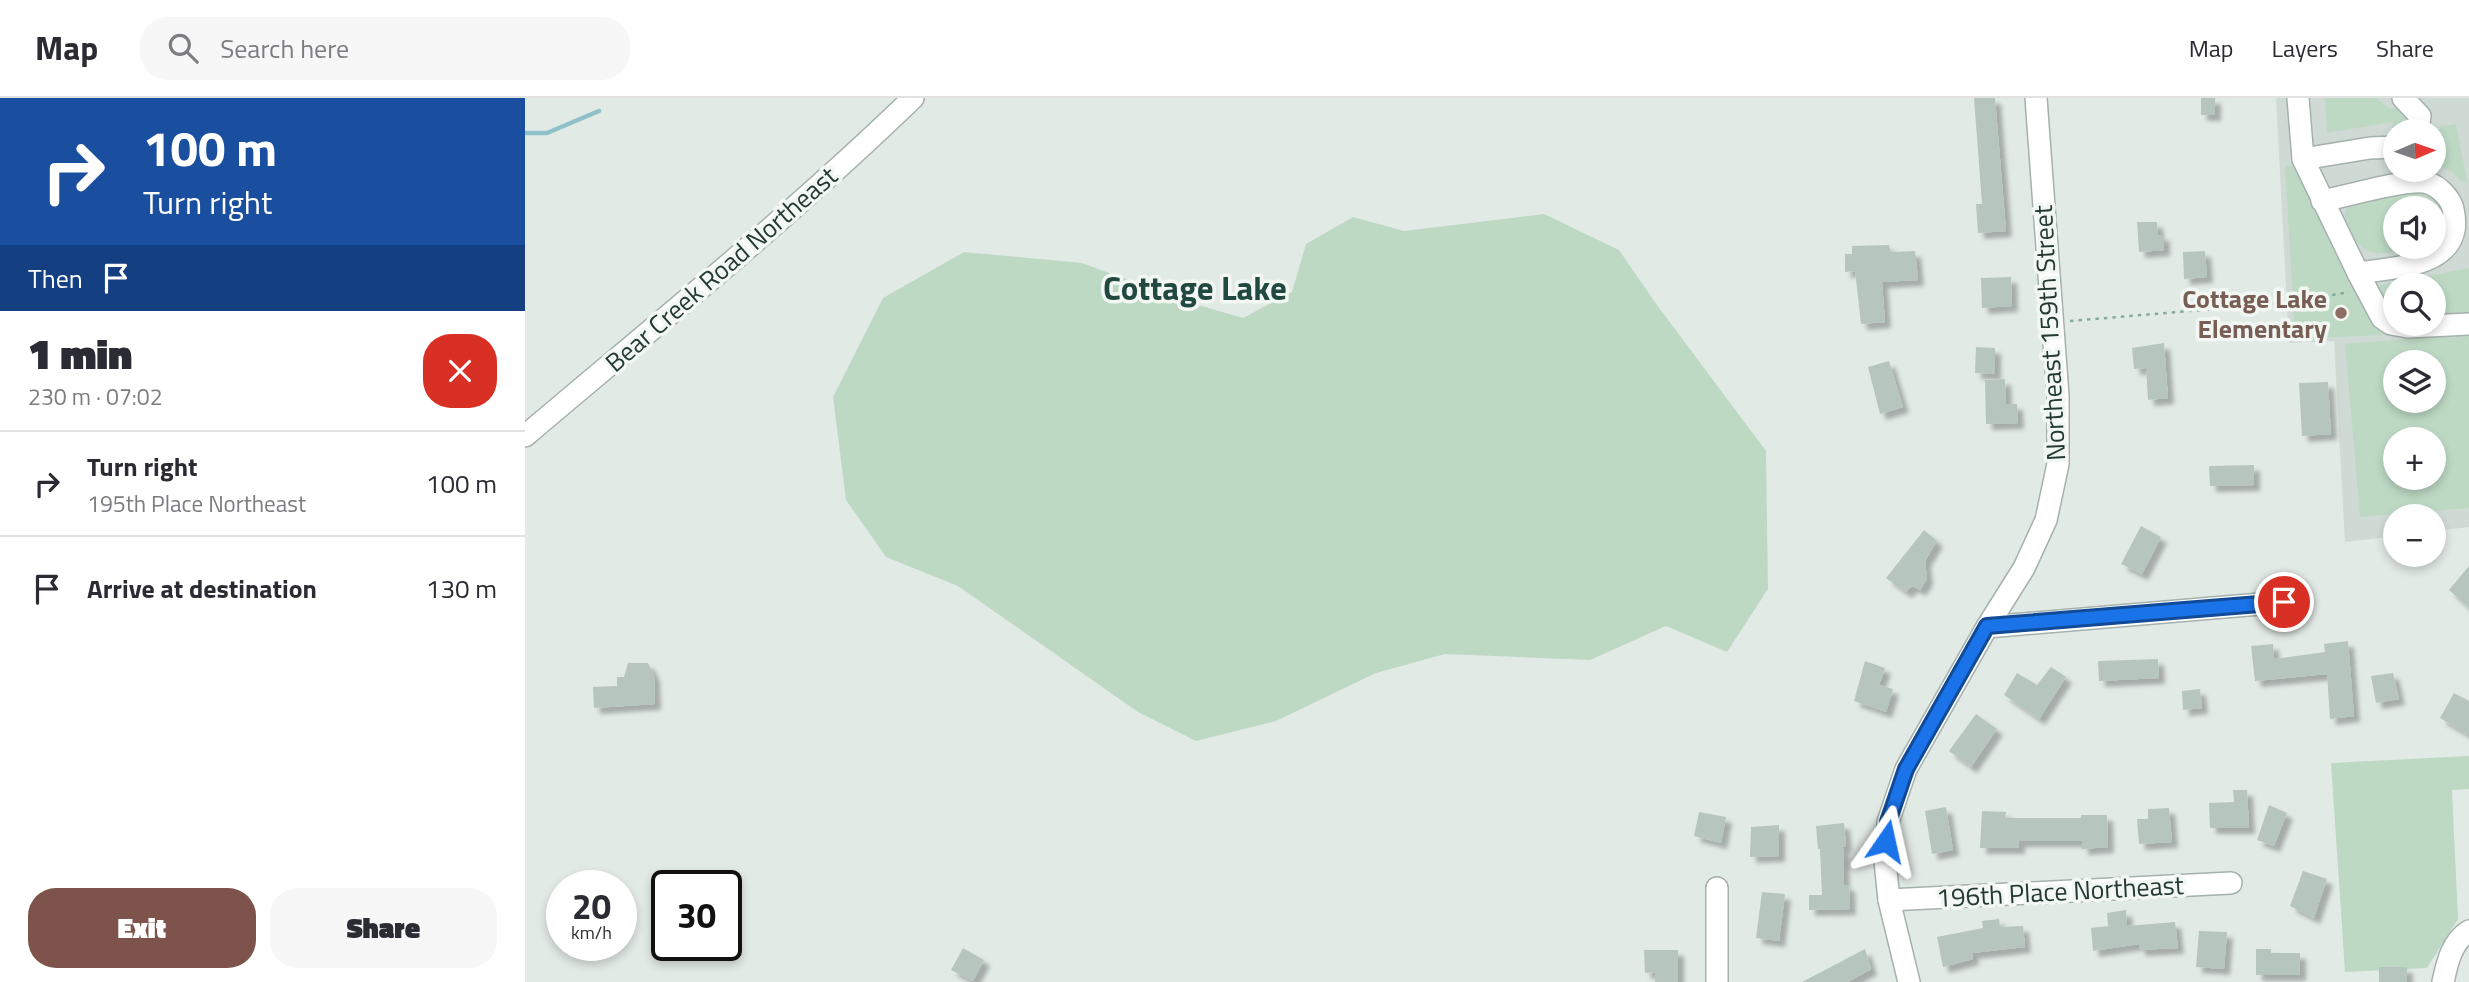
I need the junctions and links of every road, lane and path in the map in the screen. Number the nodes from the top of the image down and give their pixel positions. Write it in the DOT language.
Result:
graph roads {
  1 [pos="913,98"];
  2 [pos="2036,98"];
  3 [pos="2298,98"];
  4 [pos="2403,98"];
  5 [pos="2420,119"];
  6 [pos="2383,148"];
  7 [pos="2303,159"];
  8 [pos="2322,201"];
  9 [pos="2362,281"];
  10 [pos="2469,324"];
  11 [pos="2052,325"];
  12 [pos="525,436"];
  13 [pos="2284,602"];
  14 [pos="1987,626"];
  15 [pos="2231,883"];
  16 [pos="1717,888"];
  17 [pos="1889,900"];
  18 [pos="2465,933"];
  19 [pos="1717,982"];
  20 [pos="1909,982"];
  21 [pos="2443,982"];
  1 -- 12 [label="street, Bear Creek Road Northeast"];
  2 -- 11 [label="street, Northeast 159th Street"];
  3 -- 7 [label="street"];
  4 -- 5 [label="street"];
  6 -- 7 [label="street"];
  7 -- 8 [label="street"];
  8 -- 9 [label="street"];
  8 -- 9 [label="street"];
  9 -- 10 [label="street"];
  9 -- 11 [label="path"];
  11 -- 14 [label="street, Northeast 159th Street"];
  13 -- 14 [label="street"];
  14 -- 17 [label="street, Northeast 159th Street"];
  15 -- 17 [label="street, 196th Place Northeast"];
  16 -- 19 [label="street"];
  17 -- 20 [label="street, Northeast 159th Street"];
  18 -- 21 [label="street"];
}
